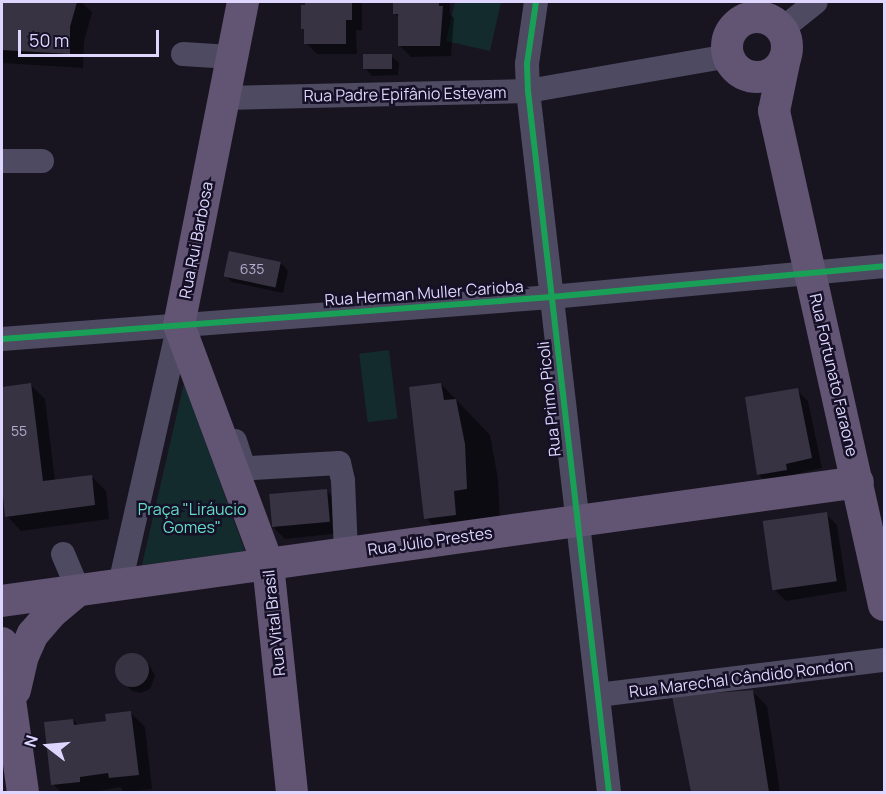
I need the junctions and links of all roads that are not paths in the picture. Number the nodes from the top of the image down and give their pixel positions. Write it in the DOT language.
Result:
graph roads {
  1 [pos="243,2"];
  2 [pos="536,2"];
  3 [pos="737,2"];
  4 [pos="816,2"];
  5 [pos="776,28"];
  6 [pos="730,53"];
  7 [pos="183,54"];
  8 [pos="231,57"];
  9 [pos="528,91"];
  10 [pos="224,98"];
  11 [pos="774,111"];
  12 [pos="2,161"];
  13 [pos="42,161"];
  14 [pos="885,266"];
  15 [pos="811,272"];
  16 [pos="551,297"];
  17 [pos="179,325"];
  18 [pos="2,339"];
  19 [pos="231,423"];
  20 [pos="858,482"];
  21 [pos="576,520"];
  22 [pos="346,553"];
  23 [pos="63,554"];
  24 [pos="268,564"];
  25 [pos="120,584"];
  26 [pos="78,590"];
  27 [pos="2,601"];
  28 [pos="885,605"];
  29 [pos="2,643"];
  30 [pos="885,660"];
  31 [pos="598,695"];
  32 [pos="13,709"];
  33 [pos="23,792"];
  34 [pos="292,792"];
  35 [pos="609,792"];
  1 -- 8 [label="main road, Rua Rui Barbosa"];
  2 -- 9 [label="street, Rua Primo Picoli"];
  3 -- 6 [label="main road"];
  4 -- 5 [label="street"];
  5 -- 6 [label="main road"];
  5 -- 6 [label="main road"];
  5 -- 11 [label="main road"];
  6 -- 9 [label="street, Rua Padre Epifânio Estevam"];
  6 -- 11 [label="main road"];
  7 -- 8 [label="street"];
  8 -- 10 [label="main road, Rua Rui Barbosa"];
  9 -- 10 [label="street, Rua Padre Epifânio Estevam"];
  9 -- 16 [label="street, Rua Primo Picoli"];
  10 -- 17 [label="main road, Rua Rui Barbosa"];
  11 -- 15 [label="main road, Rua Fortunato Faraone"];
  12 -- 13 [label="street"];
  14 -- 15 [label="street, Rua Herman Muller Carioba"];
  15 -- 16 [label="street, Rua Herman Muller Carioba"];
  15 -- 20 [label="main road, Rua Fortunato Faraone"];
  16 -- 17 [label="street, Rua Herman Muller Carioba"];
  16 -- 21 [label="street, Rua Primo Picoli"];
  17 -- 18 [label="street, Rua Herman Muller Carioba"];
  17 -- 24 [label="main road, Rua Vital Brasil"];
  17 -- 25 [label="street, Rua Rui Barbosa"];
  19 -- 22 [label="street"];
  20 -- 21 [label="main road, Rua Júlio Prestes"];
  20 -- 28 [label="main road, Rua Fortunato Faraone"];
  21 -- 22 [label="main road, Rua Júlio Prestes"];
  21 -- 31 [label="street, Rua Primo Picoli"];
  22 -- 24 [label="main road, Rua Júlio Prestes"];
  23 -- 26 [label="street"];
  24 -- 25 [label="main road, Rua Júlio Prestes"];
  24 -- 34 [label="main road, Rua Vital Brasil"];
  25 -- 26 [label="main road, Rua Júlio Prestes"];
  26 -- 27 [label="main road, Rua Júlio Prestes"];
  26 -- 32 [label="main road"];
  29 -- 32 [label="main road"];
  30 -- 31 [label="street, Rua Marechal Cândido Rondon"];
  31 -- 35 [label="street, Rua Primo Picoli"];
  32 -- 33 [label="main road"];
}
